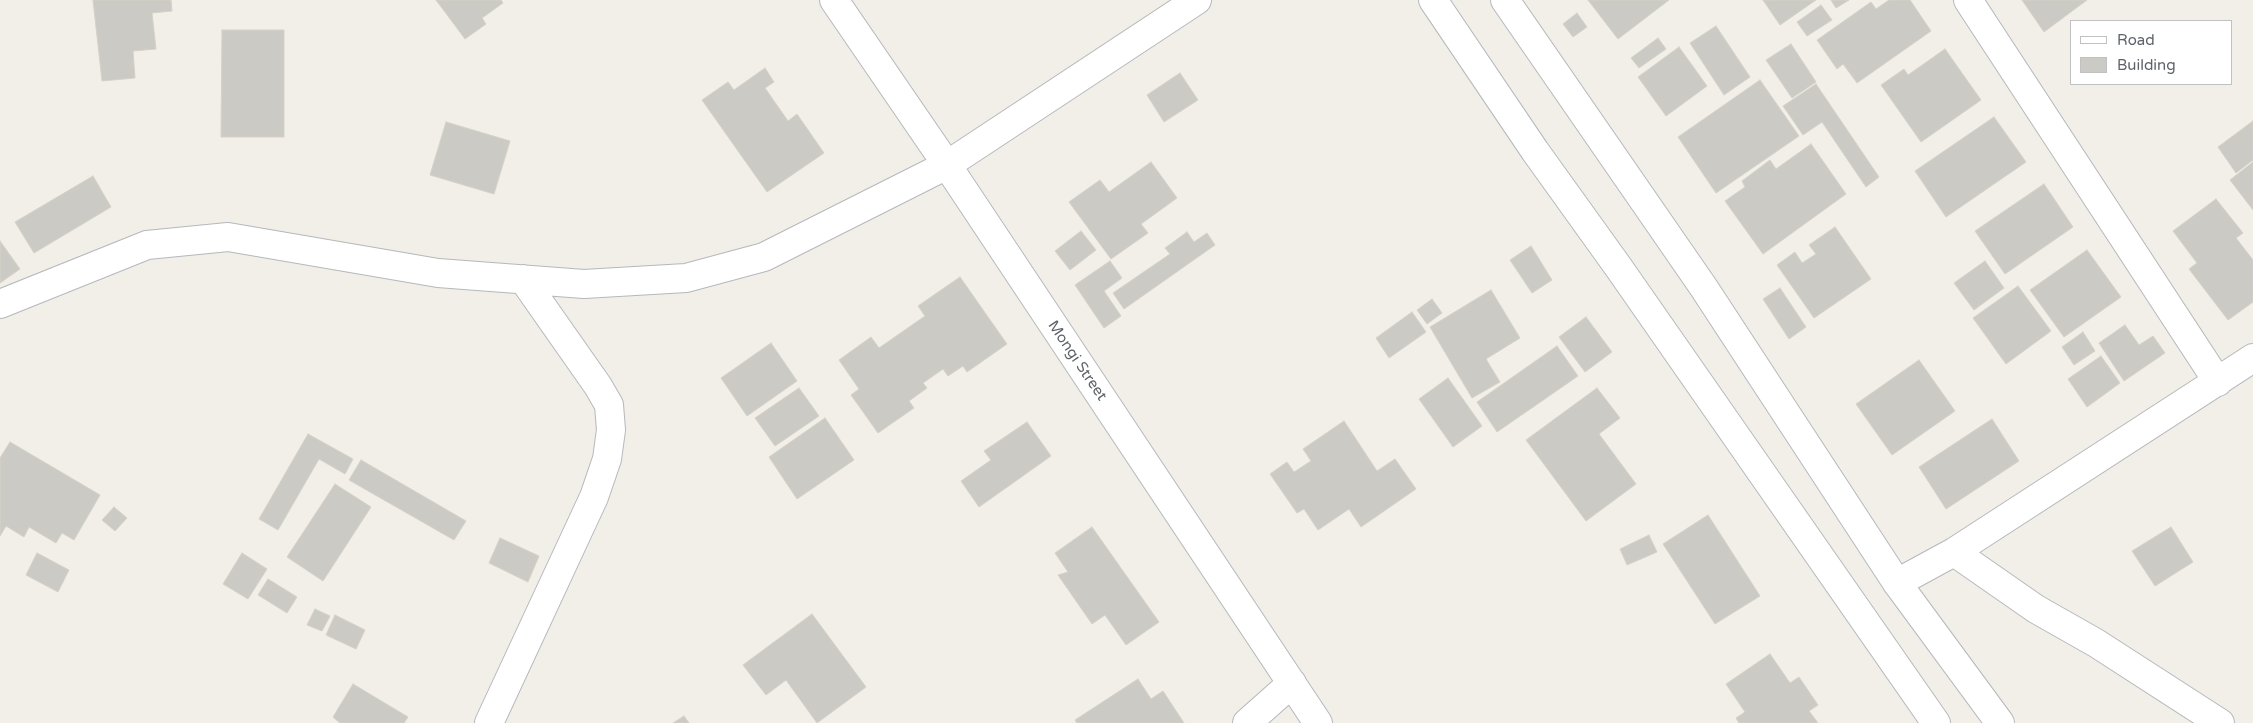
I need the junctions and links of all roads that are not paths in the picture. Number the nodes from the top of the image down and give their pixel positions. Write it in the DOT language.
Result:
graph roads {
  1 [pos="834,0"];
  2 [pos="1197,0"];
  3 [pos="1433,0"];
  4 [pos="1505,0"];
  5 [pos="1968,0"];
  6 [pos="947,165"];
  7 [pos="523,279"];
  8 [pos="0,304"];
  9 [pos="2253,358"];
  10 [pos="2218,382"];
  11 [pos="1954,552"];
  12 [pos="1896,583"];
  13 [pos="1292,683"];
  14 [pos="489,723"];
  15 [pos="1247,723"];
  16 [pos="1318,723"];
  17 [pos="1936,723"];
  18 [pos="2000,723"];
  19 [pos="2220,723"];
  1 -- 6 [label="street, Mongi Street"];
  2 -- 6 [label="street"];
  3 -- 17 [label="street"];
  4 -- 12 [label="street"];
  5 -- 10 [label="street"];
  6 -- 7 [label="street"];
  6 -- 13 [label="street, Mongi Street"];
  7 -- 8 [label="street"];
  7 -- 14 [label="street"];
  9 -- 10 [label="street"];
  10 -- 11 [label="street"];
  11 -- 12 [label="street"];
  11 -- 19 [label="street"];
  12 -- 18 [label="street"];
  13 -- 15 [label="street"];
  13 -- 16 [label="street, Mongi Street"];
}
